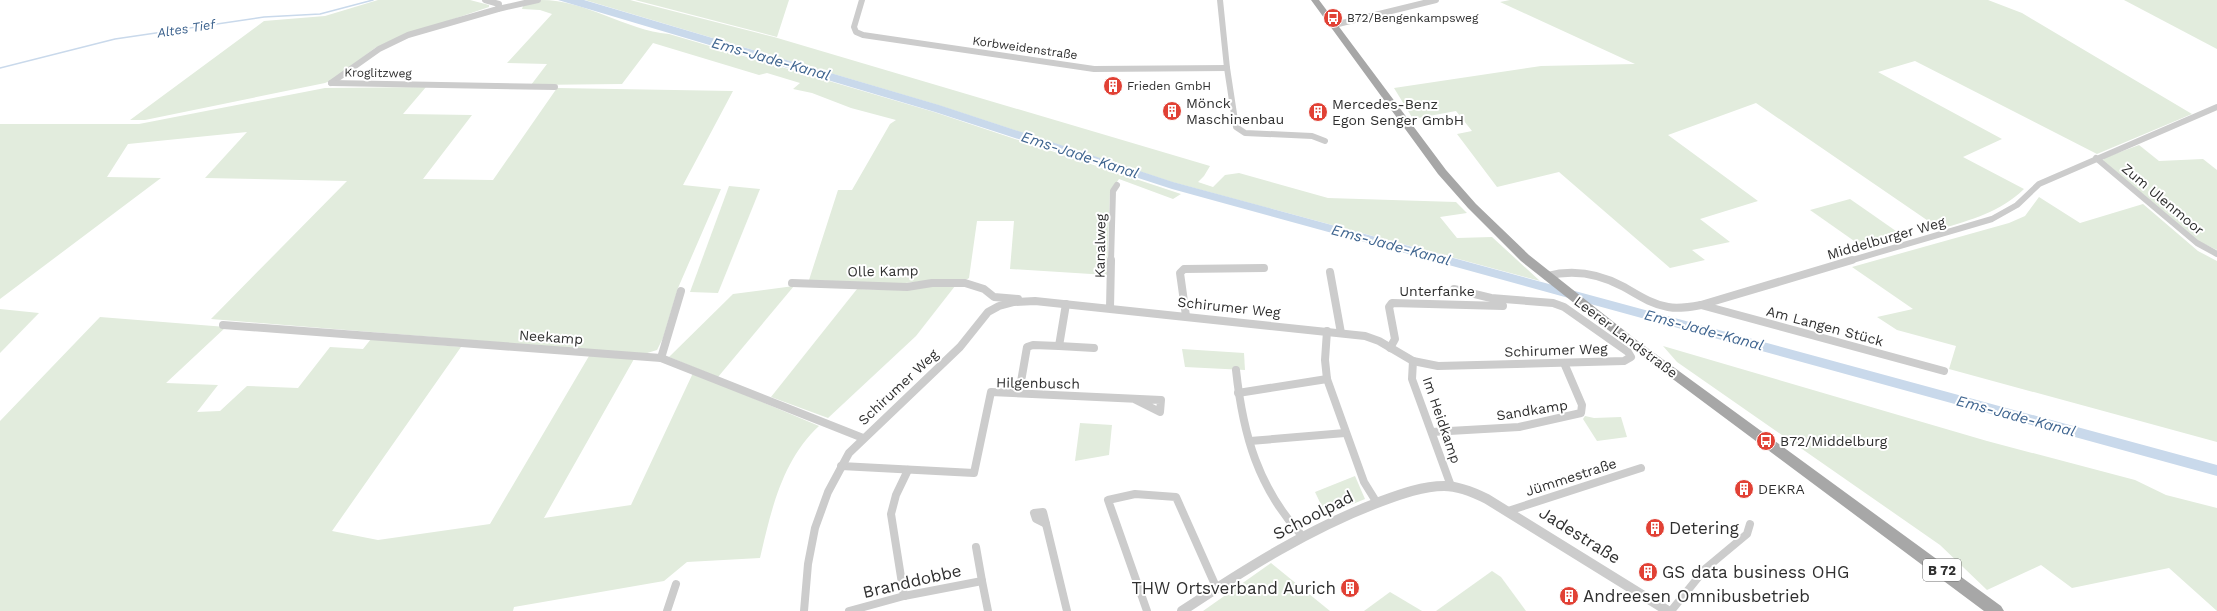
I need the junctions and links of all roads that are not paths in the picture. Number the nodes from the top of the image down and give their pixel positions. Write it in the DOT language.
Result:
graph roads {
  1 [pos="484,0"];
  2 [pos="538,0"];
  3 [pos="862,0"];
  4 [pos="1220,0"];
  5 [pos="1315,0"];
  6 [pos="1436,0"];
  7 [pos="498,9"];
  8 [pos="1334,25"];
  9 [pos="1227,68"];
  10 [pos="556,87"];
  11 [pos="2217,107"];
  12 [pos="1325,141"];
  13 [pos="2096,158"];
  14 [pos="1117,185"];
  15 [pos="2217,254"];
  16 [pos="1264,268"];
  17 [pos="1330,272"];
  18 [pos="1548,277"];
  19 [pos="792,284"];
  20 [pos="1454,289"];
  21 [pos="681,291"];
  22 [pos="994,297"];
  23 [pos="1035,301"];
  24 [pos="1066,304"];
  25 [pos="1701,305"];
  26 [pos="1503,306"];
  27 [pos="1110,308"];
  28 [pos="988,312"];
  29 [pos="1186,316"];
  30 [pos="223,325"];
  31 [pos="1327,331"];
  32 [pos="1341,332"];
  33 [pos="1059,346"];
  34 [pos="1094,348"];
  35 [pos="1390,348"];
  36 [pos="661,358"];
  37 [pos="1413,361"];
  38 [pos="1564,363"];
  39 [pos="1236,370"];
  40 [pos="1944,371"];
  41 [pos="1327,379"];
  42 [pos="1019,393"];
  43 [pos="1238,393"];
  44 [pos="1134,399"];
  45 [pos="1432,432"];
  46 [pos="1345,433"];
  47 [pos="863,438"];
  48 [pos="1250,441"];
  49 [pos="840,466"];
  50 [pos="1641,468"];
  51 [pos="908,470"];
  52 [pos="1451,486"];
  53 [pos="1471,491"];
  54 [pos="1377,502"];
  55 [pos="1508,511"];
  56 [pos="1046,524"];
  57 [pos="1750,524"];
  58 [pos="1303,536"];
  59 [pos="976,547"];
  60 [pos="982,581"];
  61 [pos="676,584"];
  62 [pos="1217,590"];
  63 [pos="904,596"];
  64 [pos="867,609"];
  65 [pos="667,611"];
  66 [pos="804,611"];
  67 [pos="849,611"];
  68 [pos="988,611"];
  69 [pos="1067,611"];
  70 [pos="1147,611"];
  71 [pos="1182,611"];
  72 [pos="1670,611"];
  73 [pos="1996,611"];
  1 -- 7 [label="street"];
  2 -- 7 [label="street, Kroglitzweg"];
  3 -- 9 [label="street, Korbweidenstraße"];
  4 -- 9 [label="street"];
  5 -- 8 [label="main road, Leerer Landstraße / B 72"];
  6 -- 8 [label="street"];
  7 -- 10 [label="street, Kroglitzweg"];
  8 -- 18 [label="main road, Leerer Landstraße / B 72"];
  9 -- 12 [label="street"];
  11 -- 13 [label="street, Middelburger Weg"];
  13 -- 15 [label="street, Zum Ulenmoor"];
  13 -- 25 [label="street, Middelburger Weg"];
  14 -- 27 [label="street, Kanalweg"];
  16 -- 29 [label="street"];
  17 -- 32 [label="street"];
  18 -- 25 [label="street, Middelburger Weg"];
  18 -- 73 [label="main road, Leerer Landstraße / B 72"];
  19 -- 22 [label="street, Olle Kamp"];
  20 -- 38 [label="street, Schirumer Weg"];
  21 -- 36 [label="street"];
  22 -- 23 [label="street, Olle Kamp"];
  22 -- 28 [label="street"];
  23 -- 24 [label="street, Schirumer Weg"];
  23 -- 28 [label="street, Schirumer Weg"];
  24 -- 27 [label="street, Schirumer Weg"];
  24 -- 33 [label="street"];
  25 -- 40 [label="street, Am Langen Stück"];
  26 -- 35 [label="street, Unterfanke"];
  27 -- 29 [label="street, Schirumer Weg"];
  28 -- 47 [label="street, Schirumer Weg"];
  29 -- 31 [label="street, Schirumer Weg"];
  30 -- 36 [label="street, Neekamp"];
  31 -- 32 [label="street, Schirumer Weg"];
  31 -- 41 [label="street"];
  32 -- 35 [label="street, Schirumer Weg"];
  33 -- 34 [label="street"];
  33 -- 42 [label="street"];
  35 -- 37 [label="street, Schirumer Weg"];
  36 -- 47 [label="street, Neekamp"];
  37 -- 38 [label="street, Schirumer Weg"];
  37 -- 45 [label="street, Im Heidkamp"];
  38 -- 45 [label="street, Sandkamp"];
  39 -- 43 [label="street"];
  41 -- 43 [label="street"];
  41 -- 46 [label="street"];
  42 -- 44 [label="street, Hilgenbusch"];
  42 -- 51 [label="street, Hilgenbusch"];
  43 -- 48 [label="street"];
  45 -- 52 [label="street, Im Heidkamp"];
  46 -- 48 [label="street"];
  46 -- 54 [label="street"];
  47 -- 49 [label="street, Schirumer Weg"];
  48 -- 58 [label="street"];
  49 -- 51 [label="street, Hilgenbusch"];
  49 -- 66 [label="street, Schirumer Weg"];
  50 -- 55 [label="street, Jümmestraße"];
  51 -- 63 [label="street"];
  52 -- 53 [label="street, Schoolpad"];
  52 -- 54 [label="street, Schoolpad"];
  53 -- 55 [label="street, Jadestraße"];
  54 -- 58 [label="street, Schoolpad"];
  55 -- 72 [label="street, Jadestraße"];
  56 -- 69 [label="street"];
  57 -- 72 [label="street"];
  58 -- 62 [label="street, Schoolpad"];
  59 -- 60 [label="street, Branddobbe"];
  60 -- 63 [label="street, Branddobbe"];
  60 -- 68 [label="street, Branddobbe"];
  61 -- 65 [label="street"];
  62 -- 70 [label="street"];
  62 -- 71 [label="street, Schoolpad"];
  63 -- 64 [label="street, Branddobbe"];
  64 -- 67 [label="street, Branddobbe"];
}
